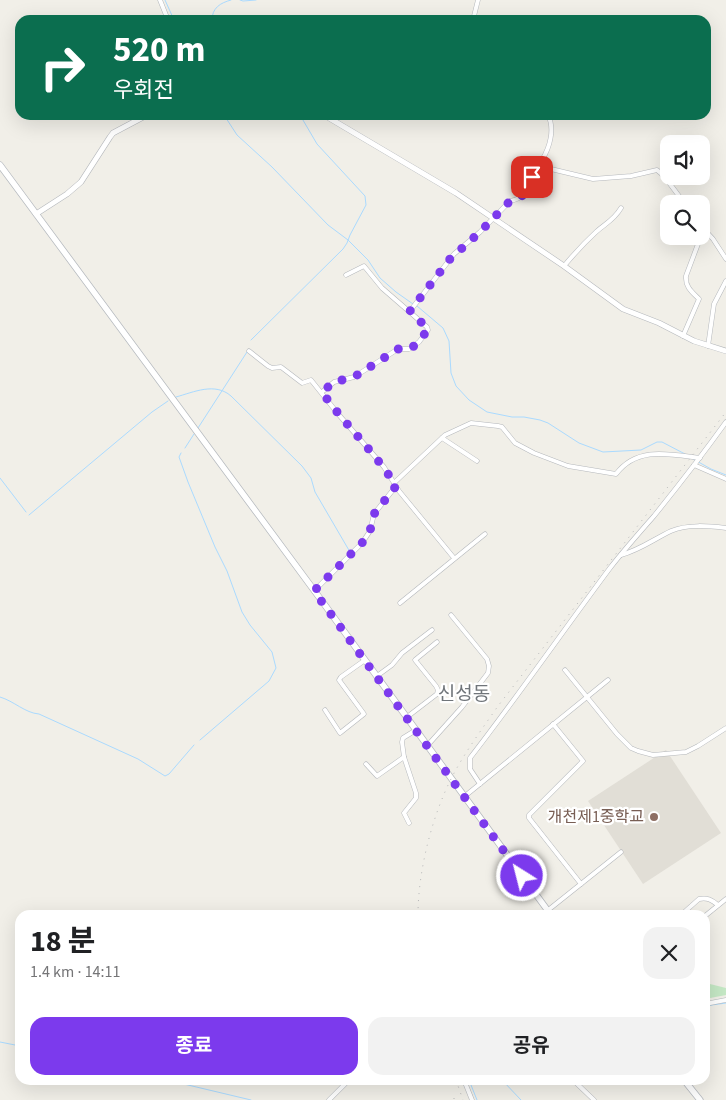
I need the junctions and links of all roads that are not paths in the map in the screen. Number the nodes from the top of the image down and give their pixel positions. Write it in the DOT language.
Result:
graph roads {
  1 [pos="160,0"];
  2 [pos="478,0"];
  3 [pos="166,15"];
  4 [pos="474,15"];
  5 [pos="138,120"];
  6 [pos="332,120"];
  7 [pos="550,120"];
  8 [pos="542,159"];
  9 [pos="0,165"];
  10 [pos="678,195"];
  11 [pos="621,208"];
  12 [pos="36,214"];
  13 [pos="493,218"];
  14 [pos="710,235"];
  15 [pos="697,245"];
  16 [pos="726,259"];
  17 [pos="564,266"];
  18 [pos="346,275"];
  19 [pos="726,281"];
  20 [pos="410,311"];
  21 [pos="683,336"];
  22 [pos="708,346"];
  23 [pos="726,351"];
  24 [pos="249,352"];
  25 [pos="322,392"];
  26 [pos="726,422"];
  27 [pos="442,438"];
  28 [pos="700,458"];
  29 [pos="477,460"];
  30 [pos="694,465"];
  31 [pos="726,479"];
  32 [pos="395,485"];
  33 [pos="726,528"];
  34 [pos="485,534"];
  35 [pos="621,555"];
  36 [pos="454,558"];
  37 [pos="314,591"];
  38 [pos="400,603"];
  39 [pos="451,615"];
  40 [pos="432,630"];
  41 [pos="437,642"];
  42 [pos="365,660"];
  43 [pos="565,670"];
  44 [pos="377,676"];
  45 [pos="608,680"];
  46 [pos="587,696"];
  47 [pos="325,710"];
  48 [pos="407,717"];
  49 [pos="553,724"];
  50 [pos="726,728"];
  51 [pos="416,730"];
  52 [pos="427,746"];
  53 [pos="404,757"];
  54 [pos="366,764"];
  55 [pos="480,784"];
  56 [pos="465,796"];
  57 [pos="409,823"];
  58 [pos="621,852"];
  59 [pos="581,884"];
  60 [pos="726,899"];
  61 [pos="718,906"];
  62 [pos="548,910"];
  63 [pos="553,910"];
  64 [pos="687,910"];
  65 [pos="710,912"];
  66 [pos="726,1000"];
  67 [pos="710,1003"];
  68 [pos="344,1085"];
  69 [pos="466,1085"];
  70 [pos="578,1085"];
  71 [pos="688,1085"];
  72 [pos="329,1100"];
  73 [pos="472,1100"];
  74 [pos="594,1100"];
  75 [pos="700,1100"];
  1 -- 3 [label="street"];
  2 -- 4 [label="street"];
  5 -- 12 [label="street"];
  6 -- 13 [label="street"];
  7 -- 8 [label="street"];
  8 -- 10 [label="street"];
  8 -- 13 [label="street"];
  9 -- 12 [label="main road"];
  11 -- 17 [label="street"];
  12 -- 37 [label="main road"];
  13 -- 17 [label="street"];
  13 -- 20 [label="street"];
  14 -- 16 [label="street"];
  15 -- 21 [label="street"];
  17 -- 21 [label="street"];
  18 -- 20 [label="street"];
  19 -- 22 [label="street"];
  20 -- 25 [label="street"];
  21 -- 22 [label="street"];
  22 -- 23 [label="street"];
  24 -- 25 [label="street"];
  25 -- 32 [label="street"];
  26 -- 28 [label="street"];
  27 -- 28 [label="street"];
  27 -- 29 [label="street"];
  27 -- 32 [label="street"];
  28 -- 30 [label="street"];
  30 -- 31 [label="street"];
  30 -- 35 [label="street"];
  32 -- 36 [label="street"];
  32 -- 37 [label="street"];
  33 -- 35 [label="street"];
  34 -- 36 [label="street"];
  35 -- 55 [label="street"];
  36 -- 38 [label="street"];
  37 -- 42 [label="main road"];
  39 -- 52 [label="street"];
  40 -- 44 [label="street"];
  41 -- 48 [label="street"];
  42 -- 44 [label="main road"];
  42 -- 47 [label="street"];
  43 -- 46 [label="street"];
  44 -- 48 [label="main road"];
  45 -- 46 [label="street"];
  46 -- 49 [label="street"];
  46 -- 50 [label="street"];
  48 -- 51 [label="main road"];
  49 -- 55 [label="street"];
  49 -- 59 [label="street"];
  51 -- 52 [label="main road"];
  51 -- 53 [label="street"];
  52 -- 56 [label="main road"];
  53 -- 54 [label="street"];
  53 -- 57 [label="street"];
  55 -- 56 [label="street"];
  56 -- 62 [label="main road"];
  58 -- 59 [label="street"];
  59 -- 63 [label="street"];
  60 -- 61 [label="street"];
  61 -- 64 [label="street"];
  61 -- 65 [label="street"];
  66 -- 67 [label="street"];
  68 -- 72 [label="street"];
  69 -- 73 [label="street"];
  70 -- 74 [label="street"];
  71 -- 75 [label="main road"];
}
